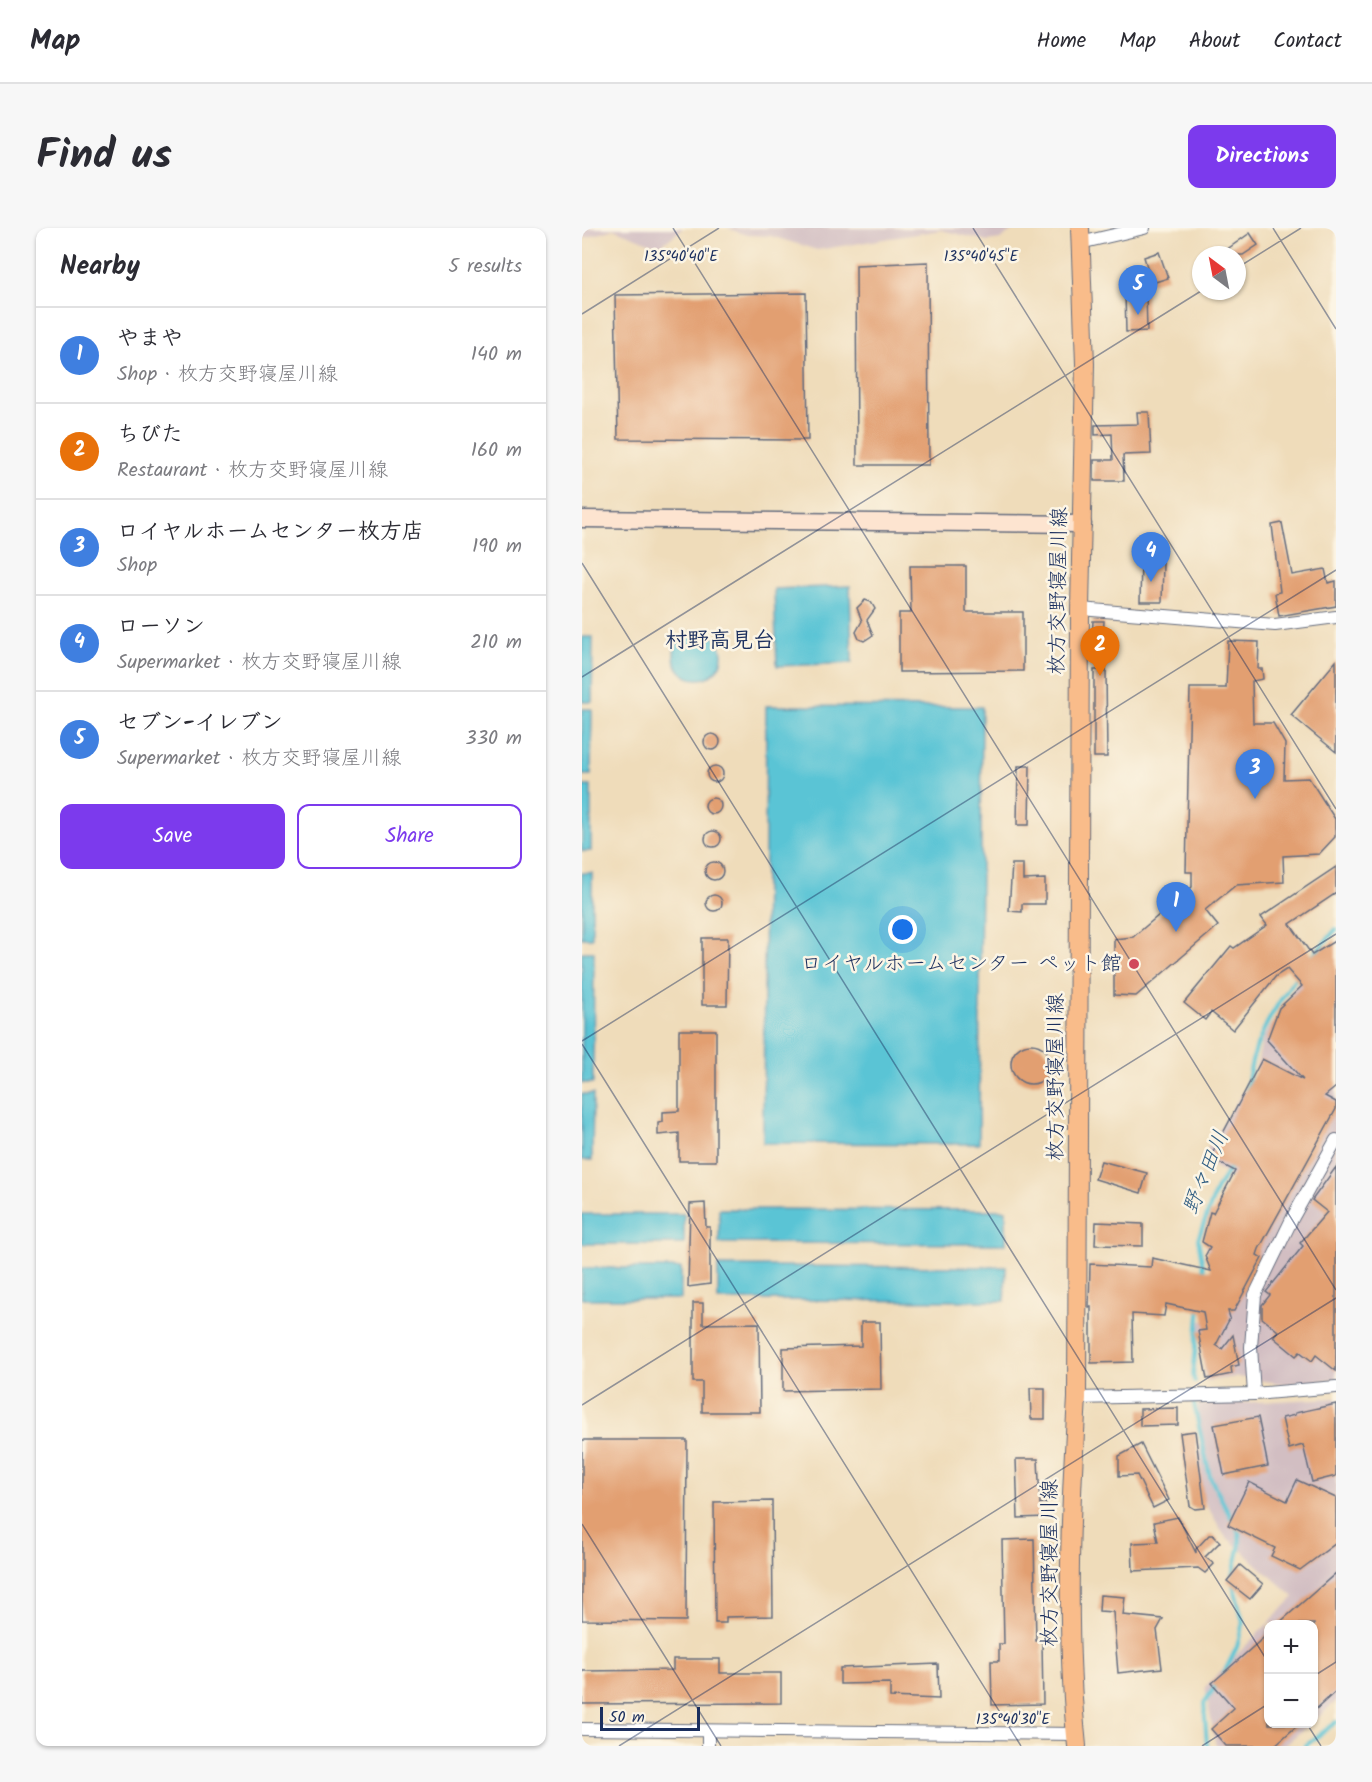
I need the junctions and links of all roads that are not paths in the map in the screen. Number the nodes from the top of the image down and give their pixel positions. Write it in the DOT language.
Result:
graph roads {
  1 [pos="1143,228"];
  2 [pos="1080,236"];
  3 [pos="582,519"];
  4 [pos="1083,524"];
  5 [pos="1080,609"];
  6 [pos="1336,617"];
  7 [pos="1336,1140"];
  8 [pos="1336,1387"];
  9 [pos="1254,1394"];
  10 [pos="1077,1398"];
  11 [pos="582,1729"];
  12 [pos="708,1732"];
  13 [pos="1076,1740"];
  14 [pos="708,1746"];
  1 -- 2 [label="street"];
  2 -- 4 [label="main road, 枚方交野寝屋川線"];
  3 -- 4 [label="street"];
  4 -- 5 [label="main road, 枚方交野寝屋川線"];
  5 -- 6 [label="street"];
  5 -- 10 [label="main road, 枚方交野寝屋川線"];
  7 -- 9 [label="street"];
  8 -- 9 [label="street"];
  9 -- 10 [label="street"];
  10 -- 13 [label="main road, 枚方交野寝屋川線"];
  11 -- 12 [label="street"];
  12 -- 13 [label="street"];
  12 -- 14 [label="street"];
}
